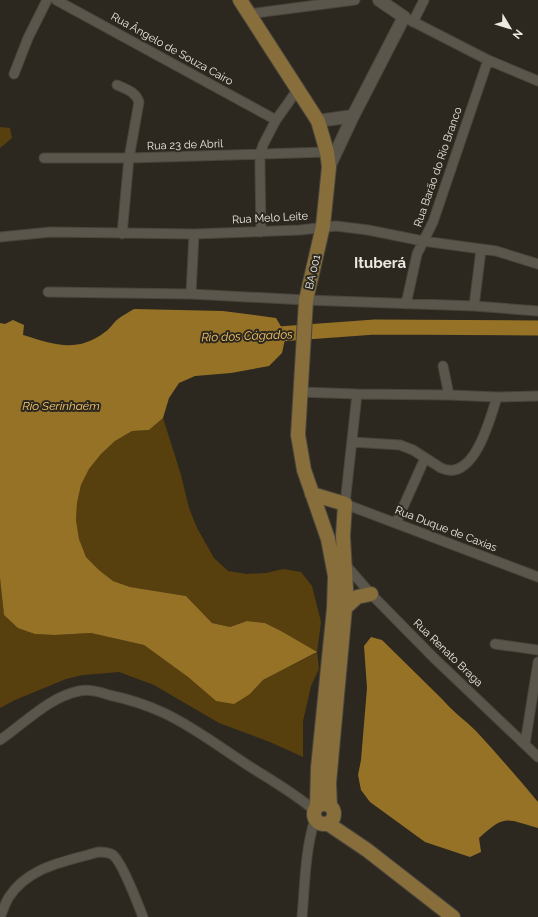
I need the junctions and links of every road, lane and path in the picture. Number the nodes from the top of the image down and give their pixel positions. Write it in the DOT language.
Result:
graph roads {
  1 [pos="47,0"];
  2 [pos="56,0"];
  3 [pos="240,0"];
  4 [pos="355,0"];
  5 [pos="379,0"];
  6 [pos="424,0"];
  7 [pos="248,14"];
  8 [pos="409,19"];
  9 [pos="488,60"];
  10 [pos="14,74"];
  11 [pos="538,81"];
  12 [pos="118,85"];
  13 [pos="298,89"];
  14 [pos="353,116"];
  15 [pos="276,120"];
  16 [pos="318,121"];
  17 [pos="327,152"];
  18 [pos="260,154"];
  19 [pos="44,158"];
  20 [pos="129,158"];
  21 [pos="329,167"];
  22 [pos="323,226"];
  23 [pos="261,232"];
  24 [pos="122,234"];
  25 [pos="194,234"];
  26 [pos="0,237"];
  27 [pos="423,241"];
  28 [pos="481,250"];
  29 [pos="538,264"];
  30 [pos="48,292"];
  31 [pos="191,294"];
  32 [pos="306,303"];
  33 [pos="406,304"];
  34 [pos="474,306"];
  35 [pos="538,311"];
  36 [pos="443,366"];
  37 [pos="300,392"];
  38 [pos="357,394"];
  39 [pos="448,395"];
  40 [pos="538,396"];
  41 [pos="497,397"];
  42 [pos="352,442"];
  43 [pos="425,458"];
  44 [pos="312,494"];
  45 [pos="345,504"];
  46 [pos="396,523"];
  47 [pos="344,563"];
  48 [pos="538,577"];
  49 [pos="371,594"];
  50 [pos="345,608"];
  51 [pos="495,644"];
  52 [pos="538,650"];
  53 [pos="538,662"];
  54 [pos="0,740"];
  55 [pos="525,744"];
  56 [pos="538,757"];
  57 [pos="323,813"];
  58 [pos="4,896"];
  59 [pos="0,917"];
  60 [pos="143,917"];
  61 [pos="302,917"];
  62 [pos="453,917"];
  1 -- 10 [label="street"];
  2 -- 15 [label="street, Rua Ângelo de Souza Cairo"];
  3 -- 7 [label="main road, BA 001"];
  4 -- 7 [label="street"];
  5 -- 8 [label="main road"];
  6 -- 8 [label="street"];
  7 -- 13 [label="main road, BA 001"];
  8 -- 9 [label="street"];
  8 -- 14 [label="main road"];
  9 -- 11 [label="street"];
  9 -- 27 [label="street, Rua Barão do Rio Branco"];
  12 -- 20 [label="street"];
  13 -- 15 [label="street"];
  13 -- 16 [label="main road, BA 001"];
  14 -- 16 [label="main road"];
  14 -- 21 [label="main road"];
  15 -- 18 [label="street"];
  16 -- 17 [label="main road, BA 001"];
  17 -- 18 [label="street, Rua 23 de Abril"];
  17 -- 21 [label="main road, BA 001"];
  18 -- 20 [label="street, Rua 23 de Abril"];
  18 -- 23 [label="street"];
  19 -- 20 [label="street, Rua 23 de Abril"];
  20 -- 24 [label="street"];
  21 -- 22 [label="main road, BA 001"];
  22 -- 23 [label="street, Rua Melo Leite"];
  22 -- 27 [label="street, Rua Melo Leite"];
  22 -- 32 [label="main road, BA 001"];
  23 -- 25 [label="street, Rua Melo Leite"];
  24 -- 25 [label="street, Rua Melo Leite"];
  24 -- 26 [label="street, Rua Melo Leite"];
  25 -- 31 [label="street"];
  27 -- 28 [label="street, Rua Melo Leite"];
  27 -- 33 [label="street, Rua Barão do Rio Branco"];
  28 -- 29 [label="street, Rua Melo Leite"];
  28 -- 34 [label="street"];
  30 -- 31 [label="street"];
  31 -- 32 [label="street"];
  32 -- 33 [label="street"];
  32 -- 37 [label="main road, BA 001"];
  33 -- 34 [label="street"];
  34 -- 35 [label="street"];
  36 -- 39 [label="street"];
  37 -- 38 [label="street"];
  37 -- 44 [label="main road, BA 001"];
  38 -- 39 [label="street"];
  38 -- 42 [label="street"];
  39 -- 41 [label="street"];
  40 -- 41 [label="street"];
  41 -- 43 [label="street"];
  42 -- 43 [label="street"];
  42 -- 45 [label="street"];
  43 -- 46 [label="street"];
  44 -- 45 [label="main road"];
  44 -- 57 [label="main road, BA 001"];
  45 -- 46 [label="street, Rua Duque de Caxias"];
  45 -- 47 [label="main road"];
  46 -- 48 [label="street, Rua Duque de Caxias"];
  47 -- 49 [label="street, Rua Renato Braga"];
  47 -- 50 [label="main road"];
  49 -- 50 [label="main road"];
  49 -- 55 [label="street, Rua Renato Braga"];
  50 -- 57 [label="main road"];
  51 -- 52 [label="street"];
  53 -- 55 [label="street"];
  54 -- 57 [label="street"];
  55 -- 56 [label="street, Rua Renato Braga"];
  57 -- 61 [label="street"];
  57 -- 62 [label="main road"];
  58 -- 59 [label="street"];
  58 -- 60 [label="street"];
}
